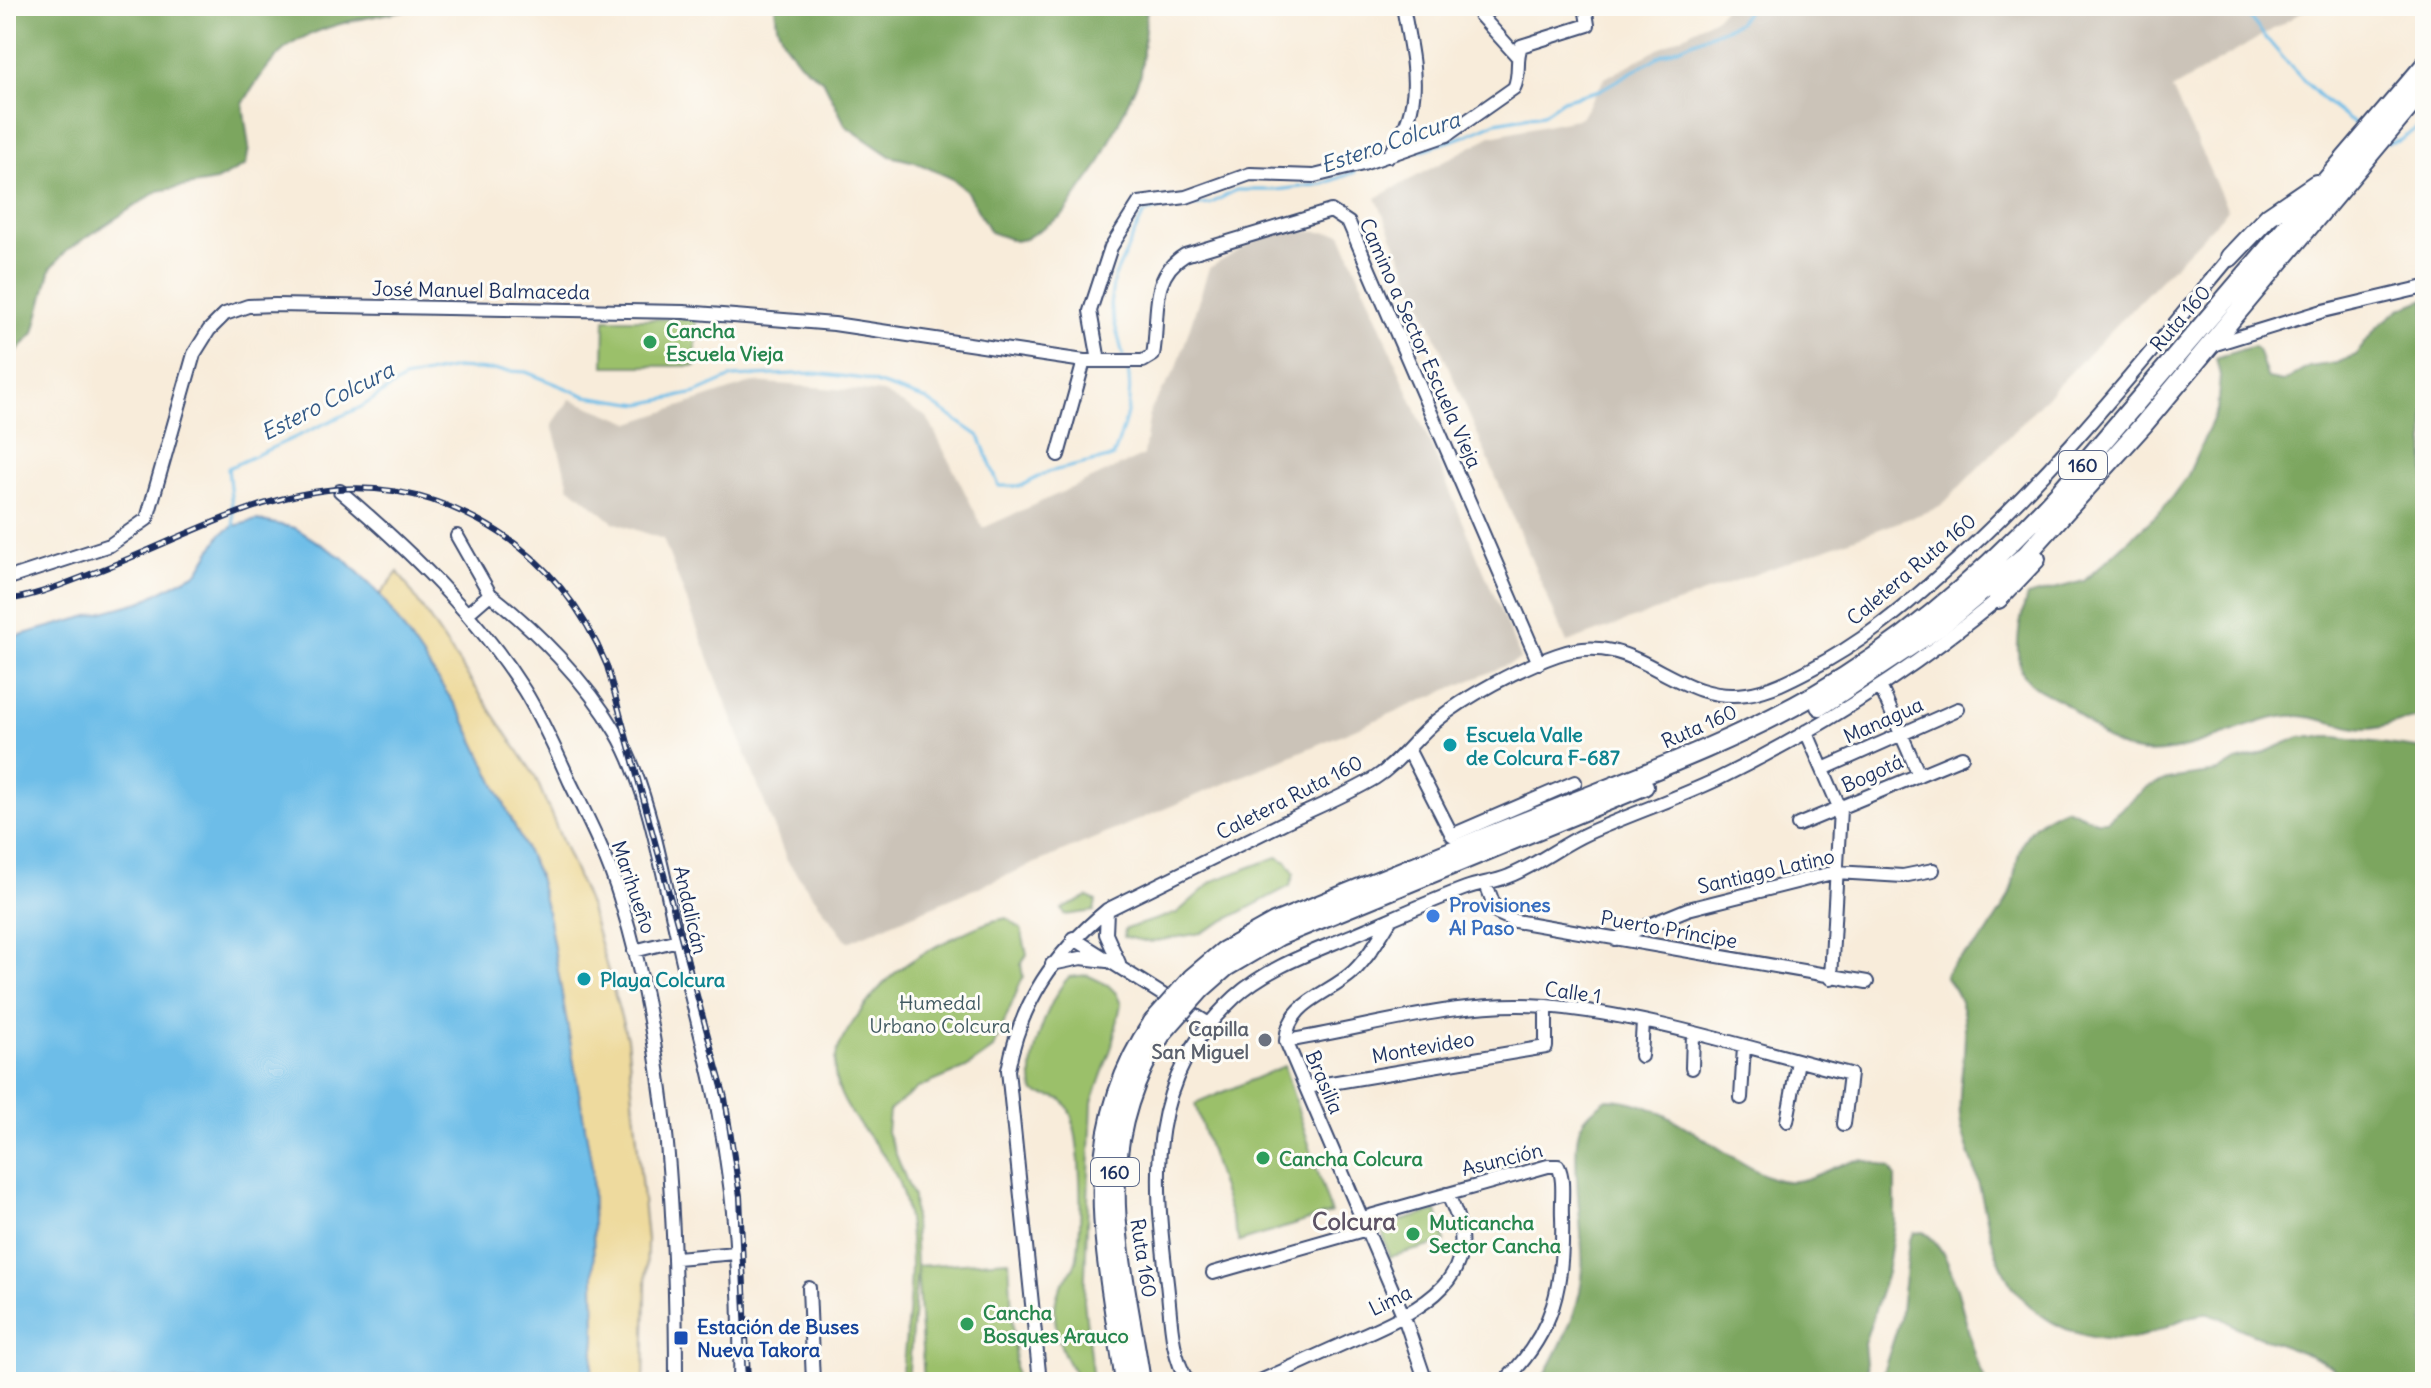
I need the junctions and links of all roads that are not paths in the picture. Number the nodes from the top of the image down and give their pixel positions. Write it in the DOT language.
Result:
graph roads {
  1 [pos="1403,6"];
  2 [pos="1498,6"];
  3 [pos="1585,6"];
  4 [pos="1517,56"];
  5 [pos="2425,65"];
  6 [pos="2425,88"];
  7 [pos="2381,128"];
  8 [pos="2368,144"];
  9 [pos="1388,156"];
  10 [pos="2338,169"];
  11 [pos="2230,257"];
  12 [pos="2425,287"];
  13 [pos="2209,346"];
  14 [pos="1084,361"];
  15 [pos="1099,361"];
  16 [pos="1143,361"];
  17 [pos="1058,455"];
  18 [pos="340,491"];
  19 [pos="2068,510"];
  20 [pos="457,536"];
  21 [pos="6,579"];
  22 [pos="490,594"];
  23 [pos="1998,599"];
  24 [pos="467,614"];
  25 [pos="1539,663"];
  26 [pos="1881,688"];
  27 [pos="1958,709"];
  28 [pos="1806,731"];
  29 [pos="1901,733"];
  30 [pos="1408,749"];
  31 [pos="1962,757"];
  32 [pos="1823,769"];
  33 [pos="1919,775"];
  34 [pos="1575,782"];
  35 [pos="1840,809"];
  36 [pos="1798,825"];
  37 [pos="1933,870"];
  38 [pos="1836,872"];
  39 [pos="1486,884"];
  40 [pos="1107,910"];
  41 [pos="1391,919"];
  42 [pos="1073,938"];
  43 [pos="678,940"];
  44 [pos="1612,940"];
  45 [pos="634,951"];
  46 [pos="1052,964"];
  47 [pos="1121,965"];
  48 [pos="1831,978"];
  49 [pos="1202,982"];
  50 [pos="1867,982"];
  51 [pos="1546,1006"];
  52 [pos="1643,1022"];
  53 [pos="1209,1024"];
  54 [pos="1693,1033"];
  55 [pos="1286,1041"];
  56 [pos="1744,1046"];
  57 [pos="1641,1056"];
  58 [pos="1798,1061"];
  59 [pos="1692,1068"];
  60 [pos="1307,1087"];
  61 [pos="1741,1098"];
  62 [pos="1787,1121"];
  63 [pos="1844,1124"];
  64 [pos="1447,1194"];
  65 [pos="1365,1224"];
  66 [pos="736,1253"];
  67 [pos="676,1258"];
  68 [pos="1213,1273"];
  69 [pos="809,1288"];
  70 [pos="1404,1317"];
  71 [pos="676,1382"];
  72 [pos="740,1382"];
  73 [pos="813,1382"];
  74 [pos="1040,1382"];
  75 [pos="1129,1382"];
  76 [pos="1188,1382"];
  77 [pos="1258,1382"];
  78 [pos="1426,1382"];
  79 [pos="1504,1382"];
  1 -- 9 [label="street"];
  2 -- 4 [label="street"];
  3 -- 4 [label="street"];
  4 -- 9 [label="street"];
  5 -- 7 [label="highway, Ruta 160 / 160"];
  6 -- 7 [label="highway, Ruta 160 / 160"];
  7 -- 8 [label="highway, Ruta 160 / 160"];
  8 -- 10 [label="highway, Ruta 160 / 160"];
  8 -- 13 [label="highway, Ruta 160 / 160"];
  9 -- 15 [label="street"];
  10 -- 11 [label="highway"];
  10 -- 49 [label="highway, Ruta 160 / 160"];
  11 -- 25 [label="street, Caletera Ruta 160"];
  12 -- 13 [label="street"];
  13 -- 19 [label="highway, Ruta 160 / 160"];
  14 -- 15 [label="street, José Manuel Balmaceda"];
  14 -- 17 [label="street"];
  14 -- 21 [label="street, José Manuel Balmaceda"];
  15 -- 16 [label="street, José Manuel Balmaceda"];
  16 -- 25 [label="street, Camino a Sector Escuela Vieja"];
  18 -- 24 [label="street, Marihueño"];
  19 -- 23 [label="highway"];
  19 -- 49 [label="highway, Ruta 160 / 160"];
  20 -- 22 [label="street, Andalicán"];
  22 -- 24 [label="street"];
  22 -- 43 [label="street, Andalicán"];
  23 -- 26 [label="street"];
  24 -- 45 [label="street, Marihueño"];
  25 -- 30 [label="street, Caletera Ruta 160"];
  26 -- 28 [label="street"];
  26 -- 29 [label="street"];
  27 -- 29 [label="street, Managua"];
  28 -- 32 [label="street"];
  28 -- 39 [label="street"];
  29 -- 32 [label="street, Managua"];
  29 -- 33 [label="street"];
  30 -- 34 [label="street"];
  30 -- 40 [label="street, Caletera Ruta 160"];
  31 -- 33 [label="street, Bogotá"];
  32 -- 35 [label="street"];
  33 -- 35 [label="street, Bogotá"];
  35 -- 36 [label="street, Bogotá"];
  35 -- 38 [label="street"];
  37 -- 38 [label="street, Santiago Latino"];
  38 -- 44 [label="street, Santiago Latino"];
  38 -- 48 [label="street"];
  39 -- 41 [label="street"];
  39 -- 44 [label="street, Puerto Príncipe"];
  40 -- 42 [label="street, Caletera Ruta 160"];
  40 -- 47 [label="street"];
  41 -- 53 [label="street"];
  41 -- 55 [label="street, Brasilia"];
  42 -- 46 [label="street, Caletera Ruta 160"];
  42 -- 47 [label="street"];
  43 -- 45 [label="street"];
  43 -- 66 [label="street, Andalicán"];
  44 -- 48 [label="street, Puerto Príncipe"];
  45 -- 67 [label="street, Marihueño"];
  46 -- 47 [label="street"];
  46 -- 74 [label="street, Caletera Ruta 160"];
  47 -- 53 [label="street"];
  48 -- 50 [label="street, Puerto Príncipe"];
  49 -- 75 [label="highway, Ruta 160 / 160, bridge"];
  51 -- 52 [label="street, Calle 1"];
  51 -- 55 [label="street, Calle 1"];
  51 -- 60 [label="street, Montevideo"];
  52 -- 54 [label="street, Calle 1"];
  52 -- 57 [label="street"];
  53 -- 76 [label="street"];
  54 -- 56 [label="street, Calle 1"];
  54 -- 59 [label="street"];
  55 -- 60 [label="street, Brasilia"];
  56 -- 58 [label="street, Calle 1"];
  56 -- 61 [label="street"];
  58 -- 62 [label="street"];
  58 -- 63 [label="street, Calle 1"];
  60 -- 65 [label="street, Brasilia"];
  64 -- 65 [label="street, Asunción"];
  64 -- 70 [label="street, Lima"];
  64 -- 79 [label="street, Asunción"];
  65 -- 68 [label="street, Asunción"];
  65 -- 70 [label="street, Brasilia"];
  66 -- 67 [label="street"];
  66 -- 72 [label="street, Andalicán"];
  67 -- 71 [label="street, Marihueño"];
  69 -- 73 [label="street"];
  70 -- 77 [label="street, Lima"];
  70 -- 78 [label="street, Brasilia"];
}
